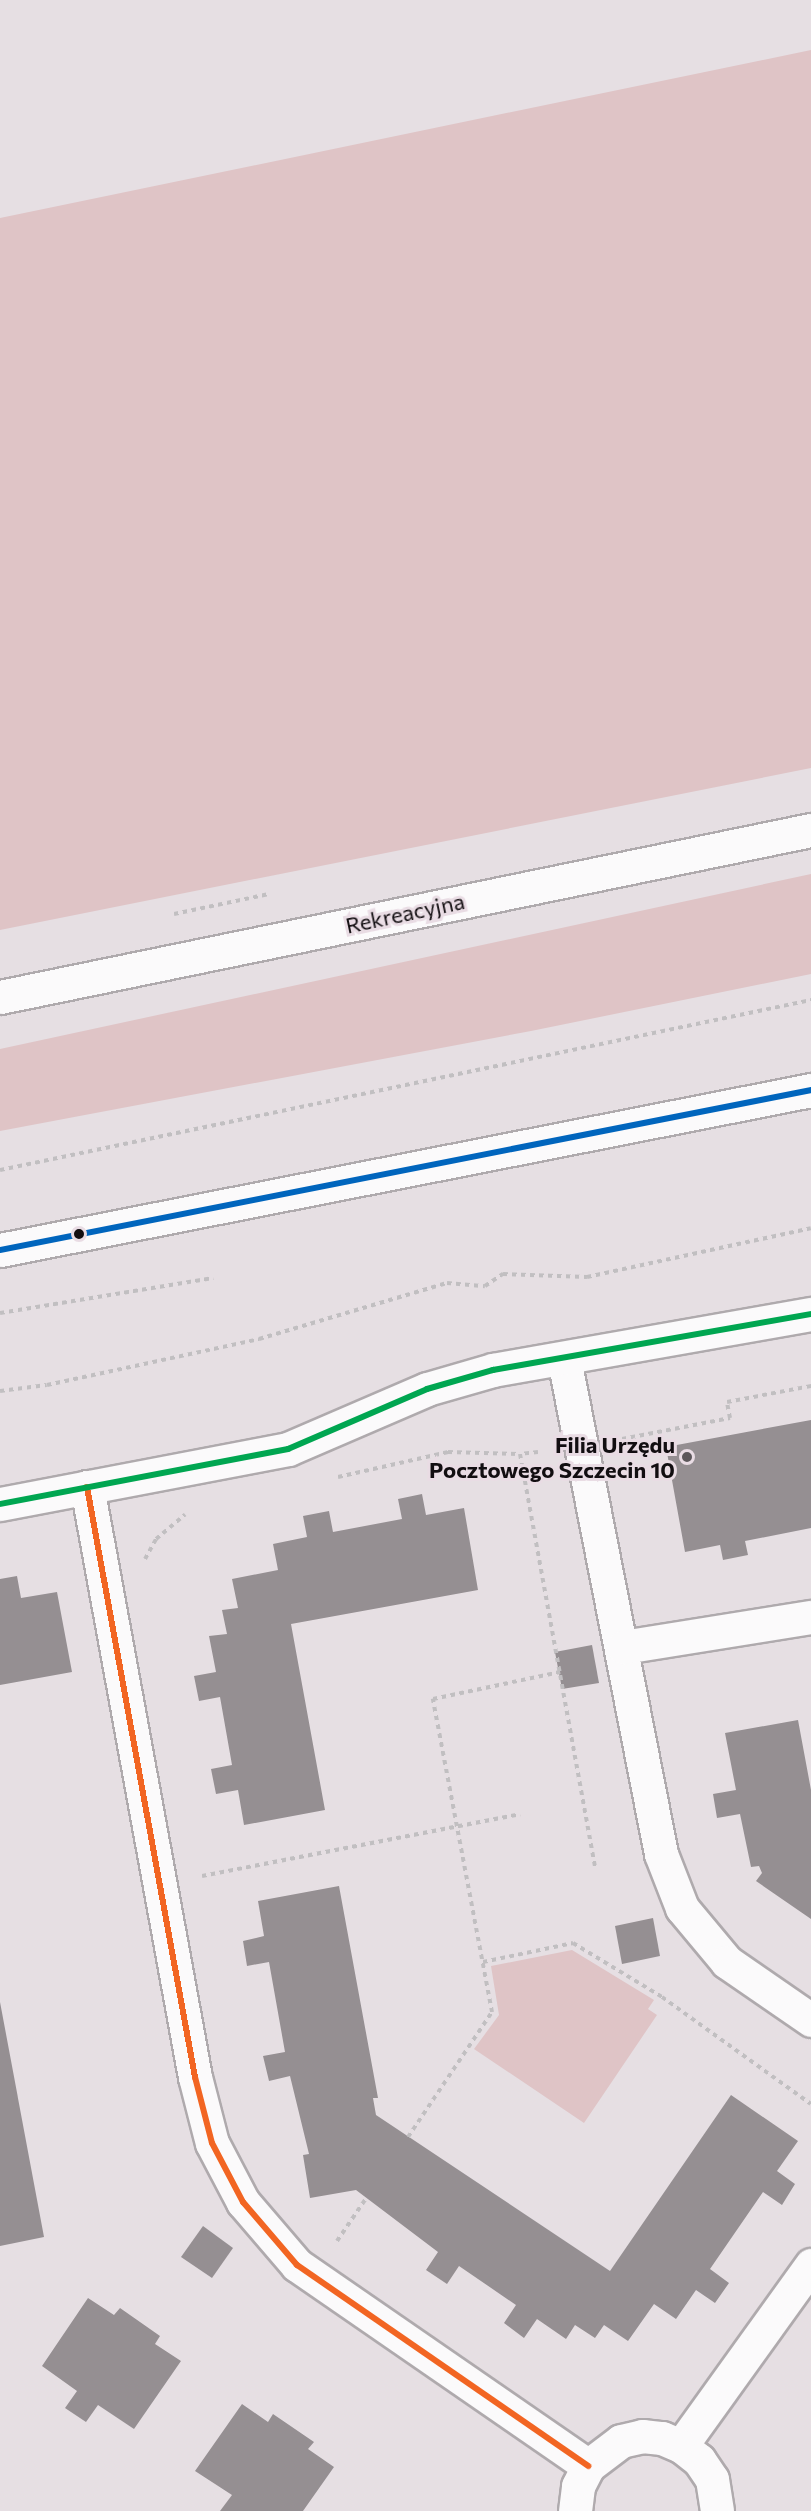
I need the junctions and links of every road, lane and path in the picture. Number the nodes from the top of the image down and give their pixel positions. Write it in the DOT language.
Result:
graph roads {
  1 [pos="811,830"];
  2 [pos="0,997"];
  3 [pos="811,1000"];
  4 [pos="811,1089"];
  5 [pos="0,1170"];
  6 [pos="811,1228"];
  7 [pos="0,1250"];
  8 [pos="213,1278"];
  9 [pos="0,1313"];
  10 [pos="811,1314"];
  11 [pos="564,1359"];
  12 [pos="0,1391"];
  13 [pos="520,1454"];
  14 [pos="334,1478"];
  15 [pos="87,1487"];
  16 [pos="0,1504"];
  17 [pos="196,1510"];
  18 [pos="143,1566"];
  19 [pos="811,1617"];
  20 [pos="623,1647"];
  21 [pos="560,1672"];
  22 [pos="520,1814"];
  23 [pos="457,1826"];
  24 [pos="160,1884"];
  25 [pos="483,1962"];
  26 [pos="811,2020"];
  27 [pos="811,2104"];
  28 [pos="408,2137"];
  29 [pos="367,2197"];
  30 [pos="811,2265"];
  31 [pos="314,2276"];
  32 [pos="681,2446"];
  33 [pos="588,2466"];
  34 [pos="575,2511"];
  35 [pos="717,2511"];
  1 -- 2 [label="street, Rekreacyjna"];
  3 -- 5 [label="path"];
  4 -- 7 [label="street"];
  6 -- 12 [label="path"];
  8 -- 9 [label="path"];
  10 -- 11 [label="street"];
  11 -- 15 [label="street"];
  11 -- 20 [label="street"];
  13 -- 14 [label="path"];
  15 -- 16 [label="street"];
  15 -- 24 [label="street"];
  17 -- 18 [label="path"];
  19 -- 20 [label="street"];
  20 -- 26 [label="street"];
  21 -- 23 [label="path"];
  22 -- 23 [label="path"];
  23 -- 24 [label="path"];
  23 -- 25 [label="path"];
  24 -- 31 [label="street"];
  25 -- 27 [label="path"];
  25 -- 28 [label="path"];
  29 -- 31 [label="path"];
  30 -- 32 [label="street"];
  31 -- 33 [label="street"];
  32 -- 33 [label="street"];
  32 -- 35 [label="street"];
  33 -- 34 [label="street"];
}
